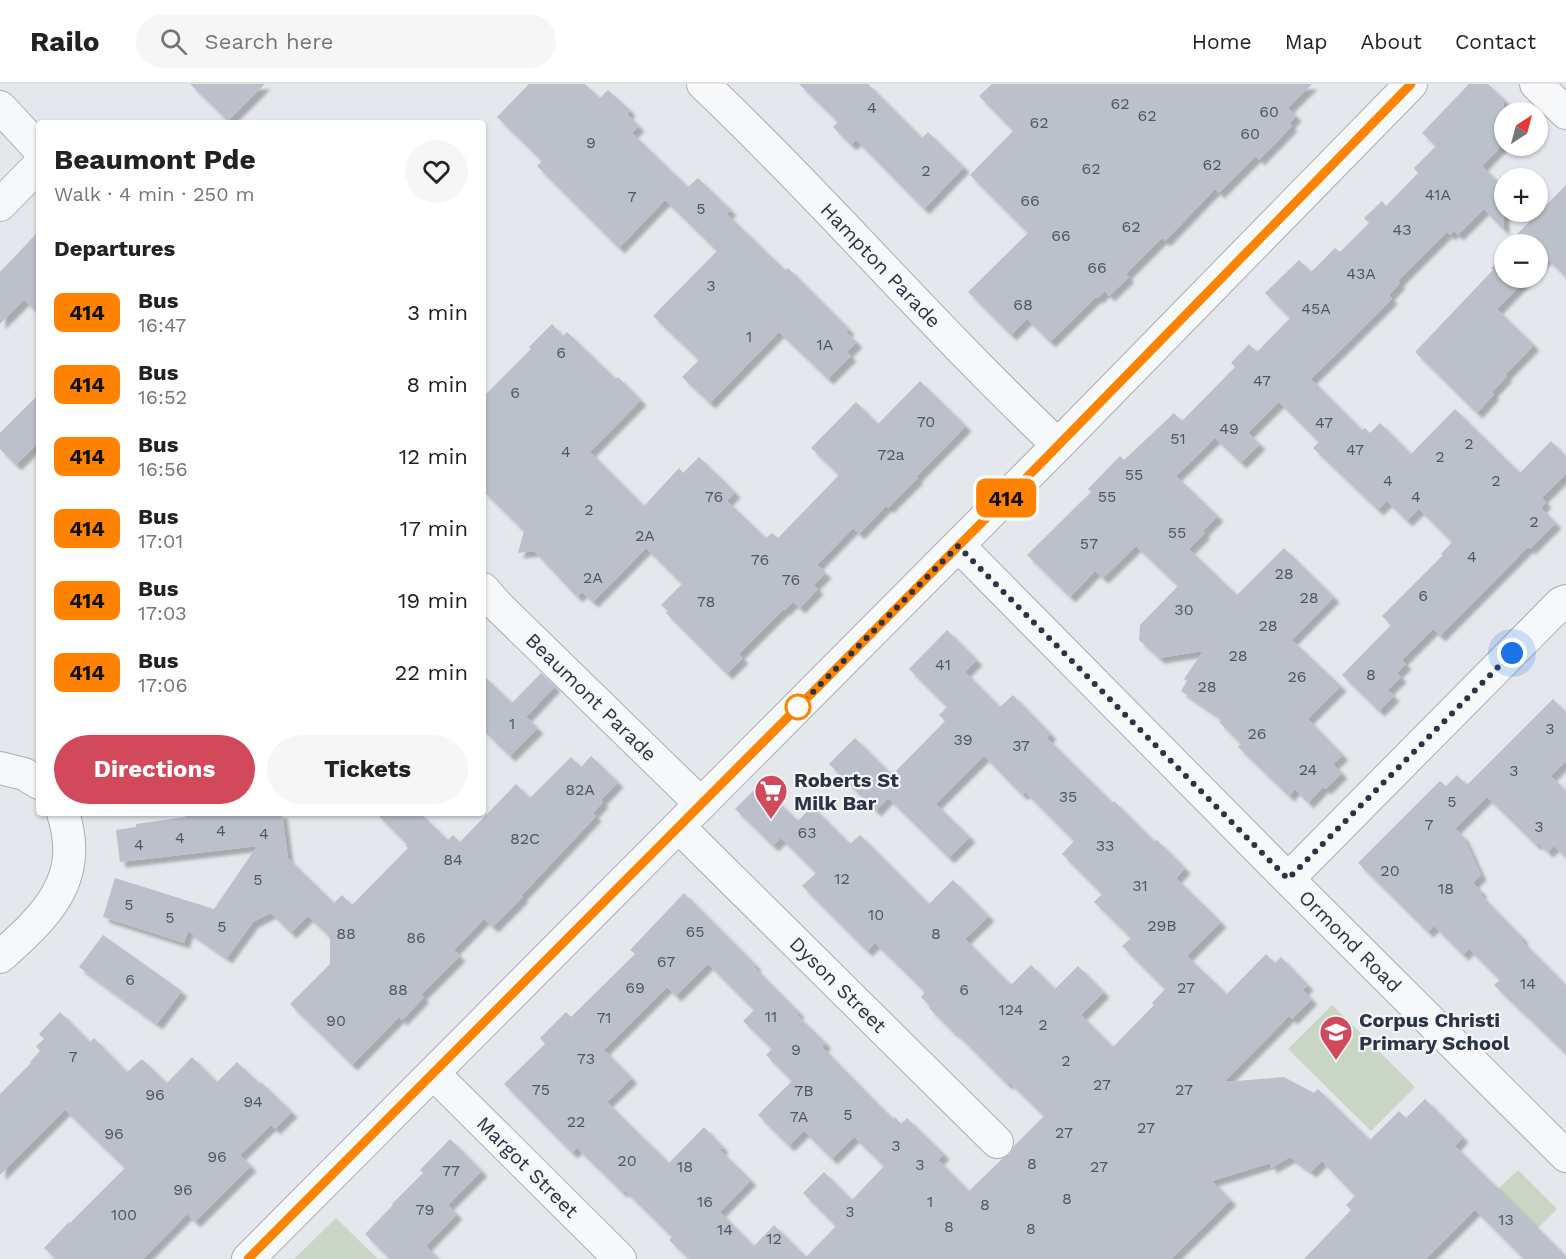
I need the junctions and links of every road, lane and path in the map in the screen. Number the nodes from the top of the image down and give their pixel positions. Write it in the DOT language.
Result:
graph roads {
  1 [pos="703,84"];
  2 [pos="1411,84"];
  3 [pos="1536,84"];
  4 [pos="0,107"];
  5 [pos="1566,113"];
  6 [pos="36,145"];
  7 [pos="36,168"];
  8 [pos="0,205"];
  9 [pos="1058,445"];
  10 [pos="958,546"];
  11 [pos="486,592"];
  12 [pos="1563,602"];
  13 [pos="0,768"];
  14 [pos="36,781"];
  15 [pos="701,804"];
  16 [pos="64,816"];
  17 [pos="679,827"];
  18 [pos="1288,879"];
  19 [pos="0,957"];
  20 [pos="434,1074"];
  21 [pos="997,1142"];
  22 [pos="1566,1156"];
  23 [pos="248,1259"];
  24 [pos="620,1259"];
  1 -- 9 [label="street, Hampton Parade"];
  2 -- 9 [label="street"];
  3 -- 5 [label="street"];
  4 -- 6 [label="street"];
  7 -- 8 [label="street"];
  9 -- 10 [label="street"];
  10 -- 15 [label="street"];
  10 -- 18 [label="street, Ormond Road"];
  11 -- 15 [label="street, Beaumont Parade"];
  12 -- 18 [label="street"];
  13 -- 14 [label="street"];
  15 -- 17 [label="street"];
  16 -- 19 [label="street"];
  17 -- 20 [label="street"];
  17 -- 21 [label="street, Dyson Street"];
  18 -- 22 [label="street, Ormond Road"];
  20 -- 23 [label="street"];
  20 -- 24 [label="street, Margot Street"];
}
